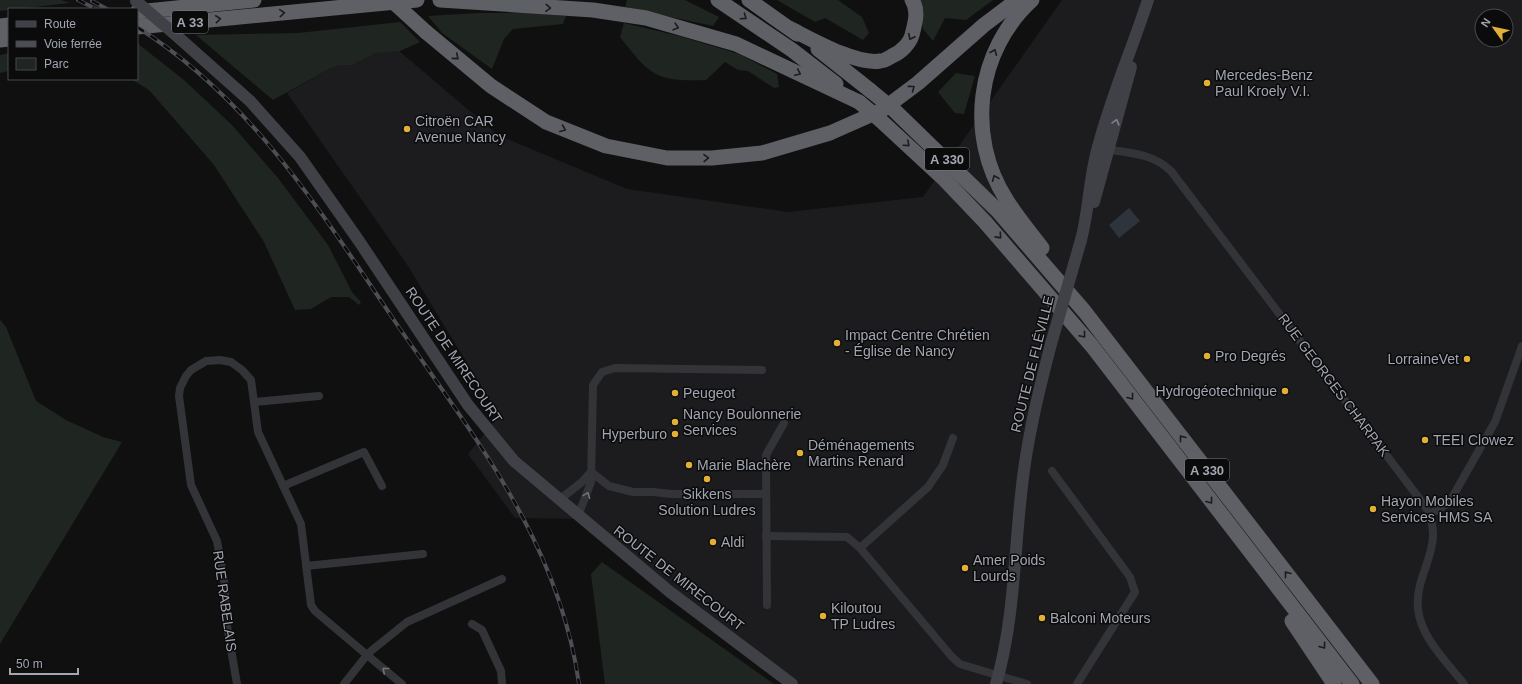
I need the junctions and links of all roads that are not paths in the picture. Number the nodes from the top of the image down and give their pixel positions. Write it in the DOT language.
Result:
graph roads {
  1 [pos="180,0"];
  2 [pos="254,0"];
  3 [pos="391,0"];
  4 [pos="417,0"];
  5 [pos="440,0"];
  6 [pos="718,0"];
  7 [pos="749,0"];
  8 [pos="912,0"];
  9 [pos="1017,0"];
  10 [pos="1032,0"];
  11 [pos="1148,0"];
  12 [pos="136,4"];
  13 [pos="161,10"];
  14 [pos="138,27"];
  15 [pos="789,28"];
  16 [pos="859,102"];
  17 [pos="1103,149"];
  18 [pos="1060,282"];
  19 [pos="1522,346"];
  20 [pos="762,370"];
  21 [pos="318,396"];
  22 [pos="255,402"];
  23 [pos="784,423"];
  24 [pos="953,438"];
  25 [pos="1052,471"];
  26 [pos="591,472"];
  27 [pos="283,486"];
  28 [pos="382,486"];
  29 [pos="766,494"];
  30 [pos="559,500"];
  31 [pos="1430,514"];
  32 [pos="578,516"];
  33 [pos="766,536"];
  34 [pos="860,548"];
  35 [pos="423,554"];
  36 [pos="306,566"];
  37 [pos="502,579"];
  38 [pos="1272,582"];
  39 [pos="1311,605"];
  40 [pos="767,606"];
  41 [pos="472,624"];
  42 [pos="367,655"];
  43 [pos="998,680"];
  44 [pos="237,684"];
  45 [pos="344,684"];
  46 [pos="402,684"];
  47 [pos="502,684"];
  48 [pos="792,684"];
  49 [pos="1027,684"];
  50 [pos="1077,684"];
  51 [pos="1334,684"];
  52 [pos="1352,684"];
  53 [pos="1372,684"];
  54 [pos="1384,684"];
  55 [pos="1464,684"];
  1 -- 13 [label="highway"];
  2 -- 13 [label="highway, A 33"];
  3 -- 9 [label="highway, one-way, bridge"];
  14 -- 4 [label="highway, A 33, one-way"];
  5 -- 16 [label="highway, one-way"];
  6 -- 16 [label="highway, A 330, one-way"];
  7 -- 15 [label="highway, A 330"];
  8 -- 15 [label="highway, one-way"];
  18 -- 10 [label="highway, one-way"];
  11 -- 17 [label="main road, ROUTE DE FLÉVILLE"];
  12 -- 13 [label="highway, A 33"];
  12 -- 30 [label="main road, ROUTE DE MIRECOURT, bridge"];
  15 -- 18 [label="highway, A 330, bridge"];
  16 -- 38 [label="highway, A 330, one-way, bridge"];
  17 -- 31 [label="street, RUE GEORGES CHARPAK"];
  17 -- 43 [label="main road, ROUTE DE FLÉVILLE, bridge"];
  39 -- 18 [label="highway, A 330, one-way"];
  19 -- 31 [label="street"];
  20 -- 26 [label="street"];
  21 -- 22 [label="street"];
  22 -- 27 [label="street, RUE RABELAIS"];
  22 -- 44 [label="street, RUE RABELAIS"];
  23 -- 29 [label="street"];
  24 -- 34 [label="street"];
  25 -- 50 [label="street"];
  26 -- 29 [label="street"];
  26 -- 30 [label="street"];
  32 -- 26 [label="street, one-way"];
  27 -- 28 [label="street"];
  27 -- 36 [label="street, RUE RABELAIS"];
  29 -- 33 [label="street"];
  30 -- 32 [label="main road, ROUTE DE MIRECOURT"];
  31 -- 55 [label="street, RUE GEORGES CHARPAK"];
  32 -- 48 [label="main road, ROUTE DE MIRECOURT"];
  33 -- 34 [label="street"];
  33 -- 40 [label="street"];
  34 -- 43 [label="street"];
  35 -- 36 [label="street"];
  36 -- 42 [label="street, RUE RABELAIS"];
  37 -- 42 [label="street"];
  38 -- 51 [label="highway"];
  38 -- 52 [label="highway, A 330, one-way"];
  39 -- 53 [label="highway, A 330"];
  39 -- 54 [label="highway"];
  41 -- 47 [label="street"];
  42 -- 45 [label="street"];
  46 -- 42 [label="street, RUE RABELAIS, one-way"];
  43 -- 49 [label="street"];
}
